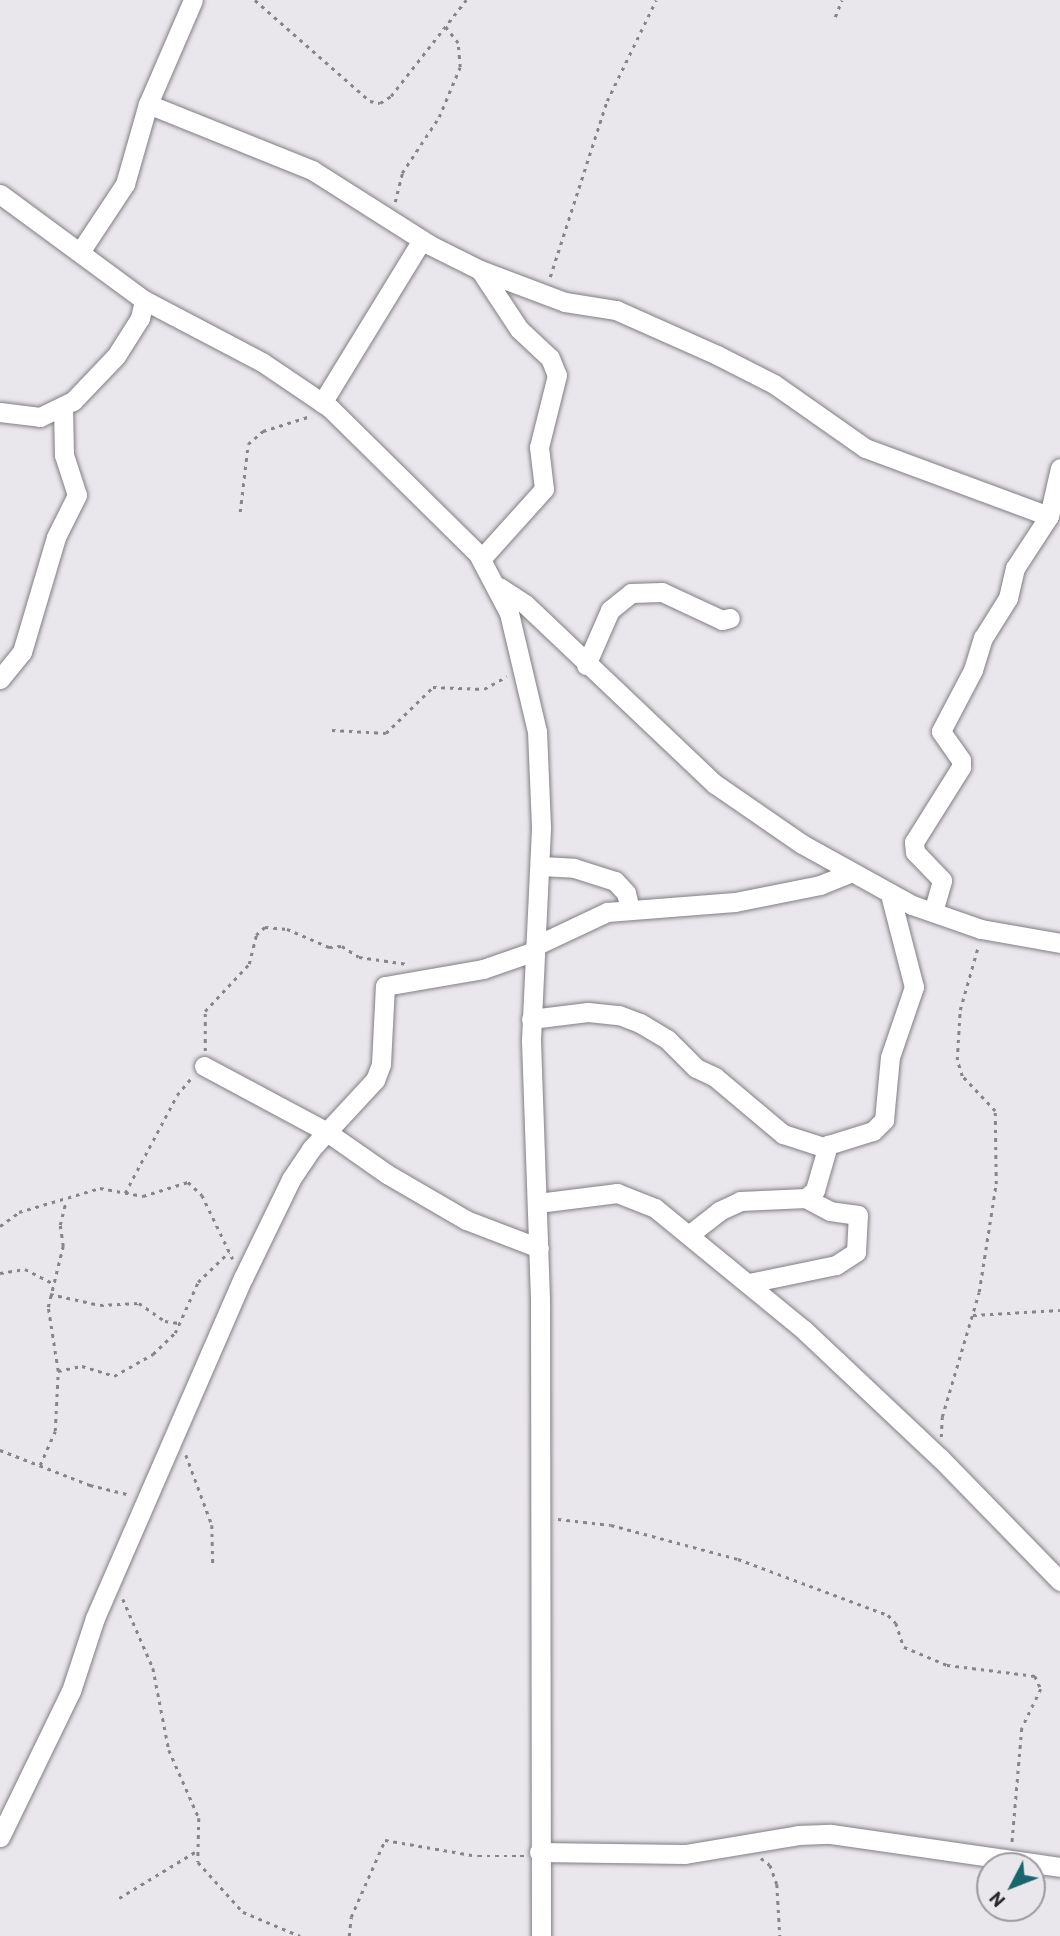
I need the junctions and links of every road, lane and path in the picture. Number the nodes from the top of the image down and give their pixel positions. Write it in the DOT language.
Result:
graph roads {
  1 [pos="193,0"];
  2 [pos="255,0"];
  3 [pos="466,0"];
  4 [pos="656,0"];
  5 [pos="842,0"];
  6 [pos="835,17"];
  7 [pos="444,25"];
  8 [pos="148,104"];
  9 [pos="0,194"];
  10 [pos="396,223"];
  11 [pos="422,240"];
  12 [pos="80,252"];
  13 [pos="480,270"];
  14 [pos="544,295"];
  15 [pos="144,300"];
  16 [pos="326,406"];
  17 [pos="63,408"];
  18 [pos="0,412"];
  19 [pos="1060,468"];
  20 [pos="240,512"];
  21 [pos="1049,516"];
  22 [pos="481,559"];
  23 [pos="499,587"];
  24 [pos="730,618"];
  25 [pos="586,665"];
  26 [pos="524,666"];
  27 [pos="0,679"];
  28 [pos="332,730"];
  29 [pos="540,866"];
  30 [pos="850,873"];
  31 [pos="890,894"];
  32 [pos="630,909"];
  33 [pos="933,912"];
  34 [pos="981,929"];
  35 [pos="1060,943"];
  36 [pos="535,948"];
  37 [pos="436,975"];
  38 [pos="531,1019"];
  39 [pos="204,1066"];
  40 [pos="327,1132"];
  41 [pos="826,1148"];
  42 [pos="125,1194"];
  43 [pos="806,1198"];
  44 [pos="66,1201"];
  45 [pos="538,1203"];
  46 [pos="0,1226"];
  47 [pos="690,1234"];
  48 [pos="539,1248"];
  49 [pos="229,1252"];
  50 [pos="0,1273"];
  51 [pos="243,1278"];
  52 [pos="53,1283"];
  53 [pos="749,1283"];
  54 [pos="50,1294"];
  55 [pos="1060,1310"];
  56 [pos="973,1315"];
  57 [pos="179,1323"];
  58 [pos="58,1371"];
  59 [pos="177,1436"];
  60 [pos="0,1450"];
  61 [pos="940,1458"];
  62 [pos="40,1465"];
  63 [pos="148,1500"];
  64 [pos="541,1517"];
  65 [pos="213,1566"];
  66 [pos="116,1572"];
  67 [pos="1060,1581"];
  68 [pos="0,1837"];
  69 [pos="743,1845"];
  70 [pos="195,1852"];
  71 [pos="539,1852"];
  72 [pos="1010,1852"];
  73 [pos="976,1856"];
  74 [pos="119,1898"];
  75 [pos="300,1936"];
  76 [pos="349,1936"];
  77 [pos="541,1936"];
  78 [pos="780,1936"];
  1 -- 8 [label="street"];
  2 -- 7 [label="path"];
  3 -- 7 [label="path"];
  4 -- 14 [label="path"];
  5 -- 6 [label="path"];
  7 -- 10 [label="path"];
  8 -- 10 [label="street"];
  8 -- 12 [label="street"];
  9 -- 12 [label="street"];
  10 -- 11 [label="street"];
  11 -- 13 [label="street"];
  11 -- 16 [label="street"];
  12 -- 15 [label="street"];
  13 -- 14 [label="street"];
  13 -- 22 [label="street"];
  14 -- 21 [label="street"];
  15 -- 16 [label="street"];
  15 -- 17 [label="street"];
  16 -- 20 [label="path"];
  16 -- 22 [label="street"];
  17 -- 18 [label="street"];
  17 -- 27 [label="street"];
  19 -- 21 [label="street"];
  21 -- 33 [label="street"];
  22 -- 23 [label="street"];
  23 -- 25 [label="street"];
  23 -- 26 [label="street"];
  24 -- 25 [label="street"];
  25 -- 30 [label="street"];
  26 -- 28 [label="path"];
  26 -- 29 [label="street"];
  29 -- 32 [label="street"];
  29 -- 36 [label="street"];
  30 -- 31 [label="street"];
  30 -- 32 [label="street"];
  31 -- 33 [label="street"];
  31 -- 41 [label="street"];
  32 -- 36 [label="street"];
  33 -- 34 [label="street"];
  34 -- 35 [label="street"];
  34 -- 56 [label="path"];
  36 -- 37 [label="street"];
  36 -- 38 [label="street"];
  37 -- 39 [label="path"];
  37 -- 40 [label="street"];
  38 -- 41 [label="street"];
  38 -- 45 [label="street"];
  39 -- 40 [label="street"];
  39 -- 42 [label="path"];
  40 -- 48 [label="street"];
  40 -- 51 [label="street"];
  41 -- 43 [label="street"];
  42 -- 44 [label="path"];
  42 -- 49 [label="path"];
  43 -- 47 [label="street"];
  43 -- 53 [label="street"];
  44 -- 46 [label="path"];
  44 -- 52 [label="path"];
  45 -- 47 [label="street"];
  45 -- 48 [label="street"];
  47 -- 53 [label="street"];
  48 -- 64 [label="street"];
  49 -- 51 [label="path"];
  49 -- 57 [label="path"];
  50 -- 52 [label="path"];
  51 -- 59 [label="street"];
  52 -- 54 [label="path"];
  53 -- 61 [label="street"];
  54 -- 57 [label="path"];
  54 -- 58 [label="path"];
  55 -- 56 [label="path"];
  56 -- 61 [label="path"];
  57 -- 58 [label="path"];
  58 -- 62 [label="path"];
  59 -- 63 [label="street"];
  59 -- 65 [label="path"];
  60 -- 62 [label="path"];
  61 -- 67 [label="street"];
  62 -- 63 [label="path"];
  63 -- 66 [label="street"];
  64 -- 71 [label="street"];
  64 -- 72 [label="path"];
  66 -- 68 [label="street"];
  66 -- 70 [label="path"];
  69 -- 71 [label="street"];
  69 -- 73 [label="street"];
  69 -- 78 [label="path"];
  70 -- 74 [label="path"];
  70 -- 75 [label="path"];
  71 -- 76 [label="path"];
  71 -- 77 [label="street"];
}
